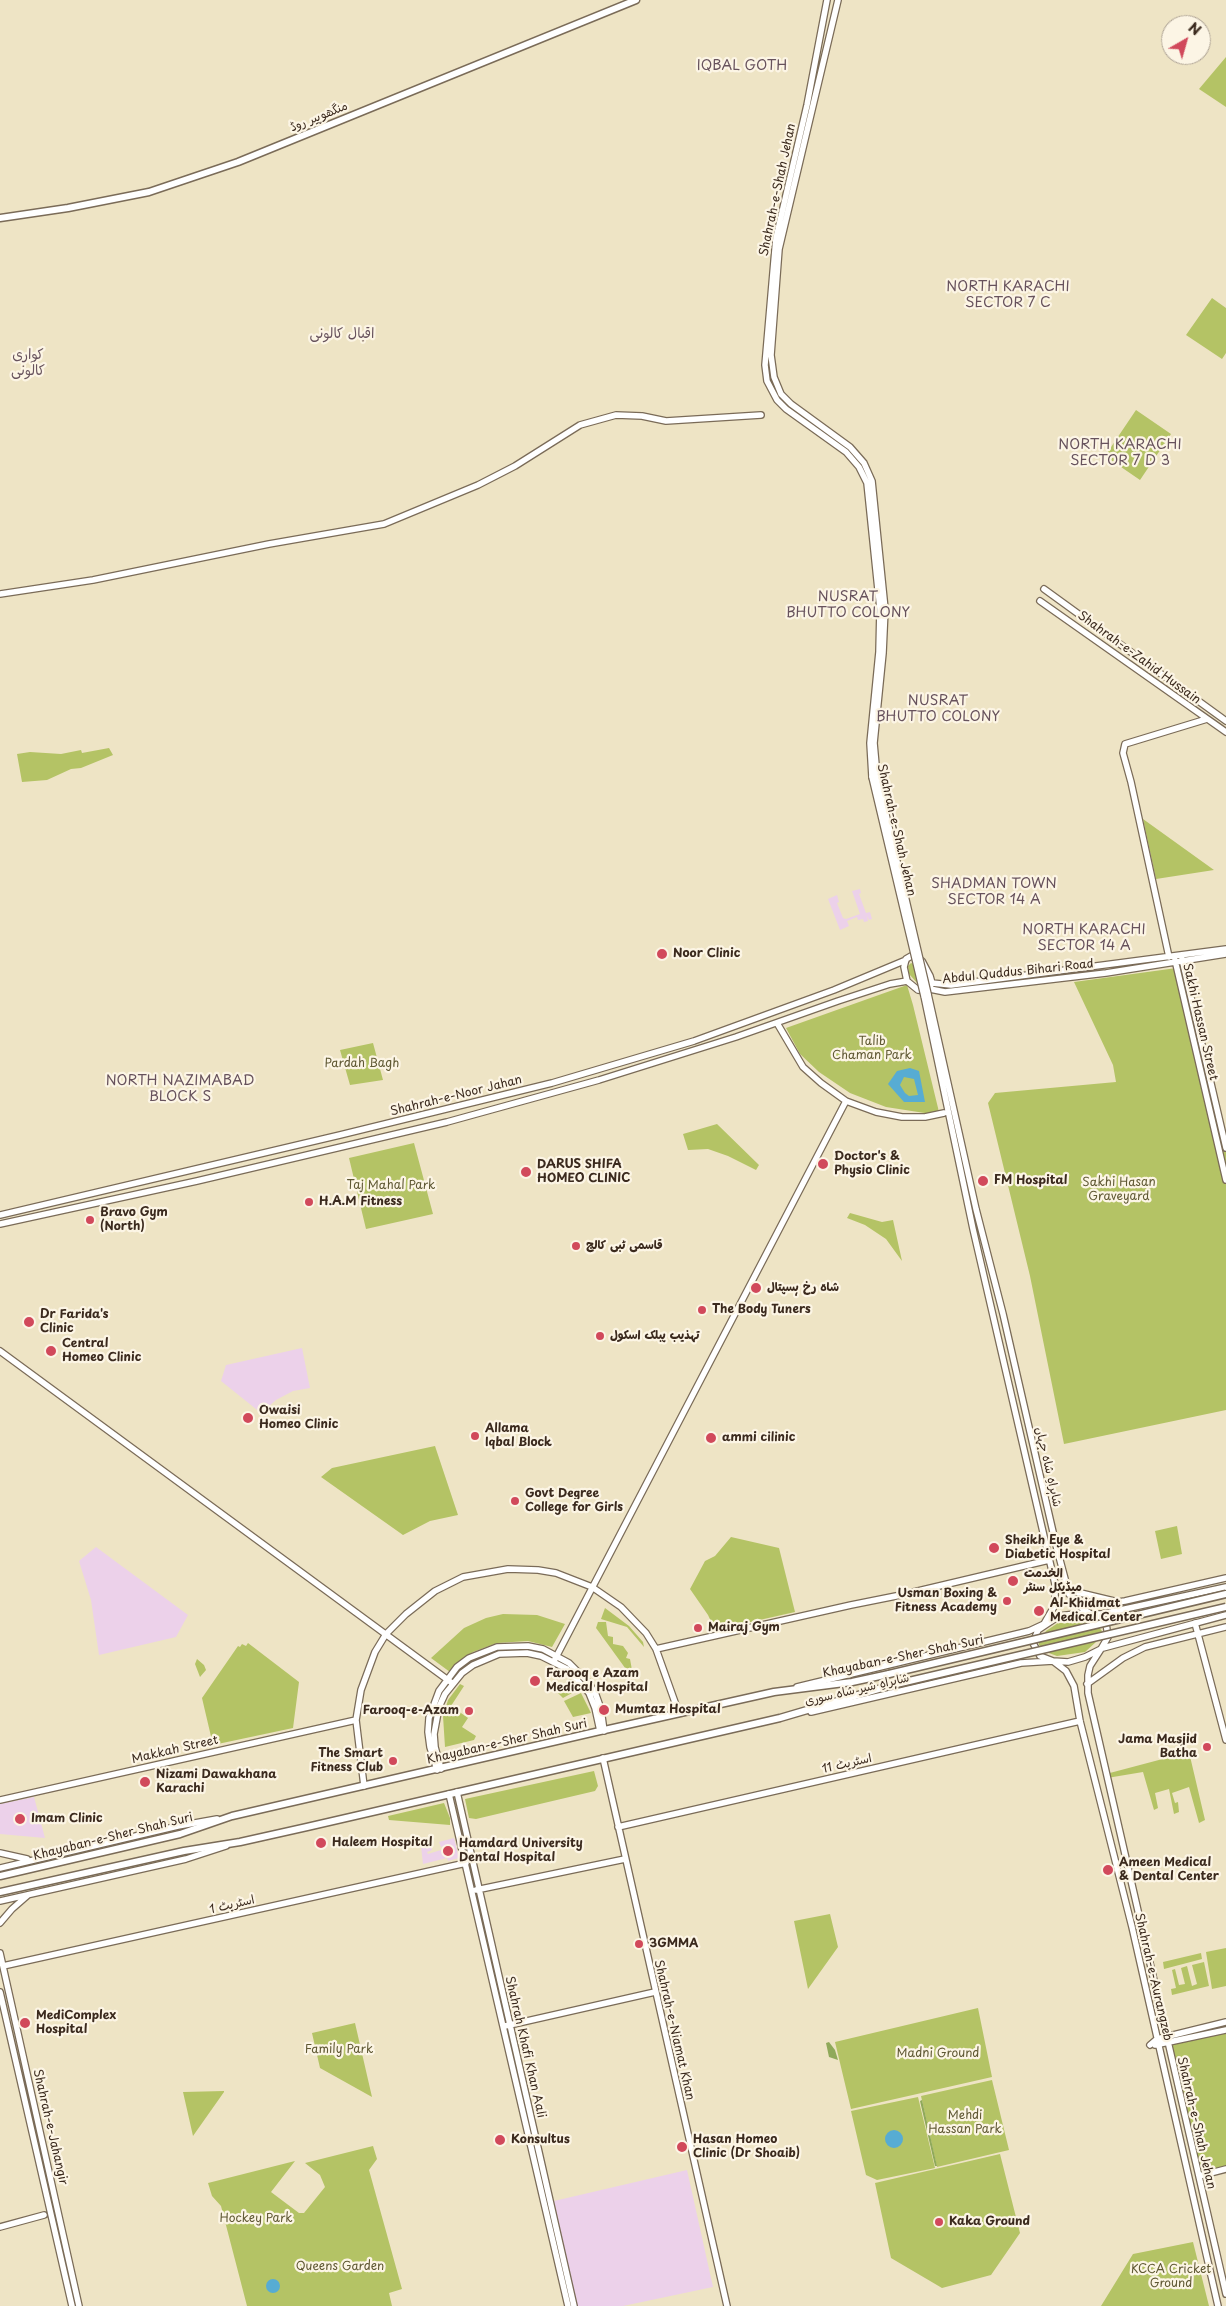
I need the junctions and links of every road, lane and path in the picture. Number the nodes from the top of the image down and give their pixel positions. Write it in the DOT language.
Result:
graph roads {
  1 [pos="636,0"];
  2 [pos="827,0"];
  3 [pos="838,0"];
  4 [pos="0,218"];
  5 [pos="780,232"];
  6 [pos="762,416"];
  7 [pos="1044,589"];
  8 [pos="0,594"];
  9 [pos="1040,600"];
  10 [pos="1207,719"];
  11 [pos="1226,721"];
  12 [pos="1226,732"];
  13 [pos="1226,949"];
  14 [pos="1226,954"];
  15 [pos="1173,958"];
  16 [pos="1182,958"];
  17 [pos="906,960"];
  18 [pos="908,982"];
  19 [pos="931,986"];
  20 [pos="834,990"];
  21 [pos="838,1001"];
  22 [pos="777,1023"];
  23 [pos="666,1049"];
  24 [pos="670,1059"];
  25 [pos="596,1069"];
  26 [pos="599,1080"];
  27 [pos="846,1100"];
  28 [pos="469,1104"];
  29 [pos="944,1113"];
  30 [pos="472,1115"];
  31 [pos="288,1147"];
  32 [pos="1226,1148"];
  33 [pos="291,1159"];
  34 [pos="1226,1180"];
  35 [pos="973,1210"];
  36 [pos="0,1215"];
  37 [pos="0,1224"];
  38 [pos="1003,1314"];
  39 [pos="993,1316"];
  40 [pos="0,1351"];
  41 [pos="1049,1560"];
  42 [pos="1226,1578"];
  43 [pos="592,1587"];
  44 [pos="1226,1587"];
  45 [pos="1068,1590"];
  46 [pos="1226,1594"];
  47 [pos="1226,1607"];
  48 [pos="1092,1614"];
  49 [pos="1226,1615"];
  50 [pos="1195,1623"];
  51 [pos="1044,1624"];
  52 [pos="1226,1627"];
  53 [pos="386,1634"];
  54 [pos="1198,1634"];
  55 [pos="656,1649"];
  56 [pos="1101,1649"];
  57 [pos="555,1658"];
  58 [pos="1053,1662"];
  59 [pos="447,1679"];
  60 [pos="452,1683"];
  61 [pos="1087,1684"];
  62 [pos="892,1685"];
  63 [pos="774,1692"];
  64 [pos="676,1705"];
  65 [pos="780,1718"];
  66 [pos="356,1720"];
  67 [pos="1080,1721"];
  68 [pos="602,1731"];
  69 [pos="1226,1740"];
  70 [pos="603,1758"];
  71 [pos="439,1770"];
  72 [pos="364,1786"];
  73 [pos="457,1792"];
  74 [pos="449,1794"];
  75 [pos="0,1800"];
  76 [pos="232,1816"];
  77 [pos="618,1827"];
  78 [pos="240,1842"];
  79 [pos="0,1853"];
  80 [pos="625,1859"];
  81 [pos="34,1860"];
  82 [pos="466,1863"];
  83 [pos="0,1868"];
  84 [pos="0,1876"];
  85 [pos="479,1890"];
  86 [pos="472,1891"];
  87 [pos="0,1892"];
  88 [pos="30,1894"];
  89 [pos="0,1901"];
  90 [pos="0,1923"];
  91 [pos="0,1953"];
  92 [pos="3,1966"];
  93 [pos="0,1992"];
  94 [pos="655,1992"];
  95 [pos="1226,2022"];
  96 [pos="506,2026"];
  97 [pos="1226,2030"];
  98 [pos="1166,2036"];
  99 [pos="1157,2039"];
  100 [pos="1168,2044"];
  101 [pos="1159,2046"];
  102 [pos="1226,2169"];
  103 [pos="1199,2176"];
  104 [pos="44,2215"];
  105 [pos="0,2227"];
  106 [pos="562,2266"];
  107 [pos="1226,2294"];
  108 [pos="72,2306"];
  109 [pos="79,2306"];
  110 [pos="568,2306"];
  111 [pos="574,2306"];
  112 [pos="726,2306"];
  113 [pos="1218,2306"];
  1 -- 4 [label="main road, منگھوپیر روڈ"];
  2 -- 5 [label="main road, Shahrah-e-Shah Jehan"];
  3 -- 5 [label="main road, Shahrah-e-Shah Jehan"];
  5 -- 35 [label="main road, Shahrah-e-Shah Jehan, bridge"];
  6 -- 8 [label="main road"];
  7 -- 11 [label="main road, Shahrah-e-Zahid Hussain"];
  9 -- 10 [label="main road, Shahrah-e-Zahid Hussain"];
  10 -- 12 [label="main road, Shahrah-e-Zahid Hussain"];
  10 -- 15 [label="main road, Sakhi Hassan Street"];
  13 -- 16 [label="main road, Abdul Quddus Bihari Road"];
  14 -- 16 [label="main road, Abdul Quddus Bihari Road"];
  15 -- 16 [label="main road, Abdul Quddus Bihari Road"];
  15 -- 19 [label="main road, Abdul Quddus Bihari Road"];
  15 -- 34 [label="main road, Sakhi Hassan Street"];
  16 -- 32 [label="main road, Sakhi Hassan Street"];
  17 -- 18 [label="main road"];
  17 -- 19 [label="main road"];
  17 -- 20 [label="main road, Shahrah-e-Noor Jahan"];
  18 -- 19 [label="main road, Abdul Quddus Bihari Road"];
  18 -- 21 [label="main road, Shahrah-e-Noor Jahan"];
  20 -- 21 [label="main road"];
  20 -- 23 [label="main road, Shahrah-e-Noor Jahan"];
  21 -- 22 [label="main road, Shahrah-e-Noor Jahan"];
  22 -- 24 [label="main road, Shahrah-e-Noor Jahan"];
  22 -- 27 [label="main road"];
  23 -- 24 [label="main road"];
  23 -- 25 [label="main road, Shahrah-e-Noor Jahan"];
  24 -- 26 [label="main road, Shahrah-e-Noor Jahan"];
  25 -- 26 [label="main road"];
  25 -- 28 [label="main road, Shahrah-e-Noor Jahan"];
  26 -- 30 [label="main road, Shahrah-e-Noor Jahan"];
  27 -- 29 [label="main road"];
  27 -- 43 [label="main road"];
  28 -- 30 [label="main road"];
  28 -- 31 [label="main road, Shahrah-e-Noor Jahan"];
  30 -- 33 [label="main road, Shahrah-e-Noor Jahan"];
  31 -- 33 [label="main road"];
  31 -- 36 [label="main road, Shahrah-e-Noor Jahan"];
  33 -- 37 [label="main road, Shahrah-e-Noor Jahan"];
  35 -- 38 [label="main road, Shahrah-e-Shah Jehan"];
  35 -- 39 [label="main road, Shahrah-e-Shah Jehan"];
  38 -- 45 [label="main road, شاہراہِ شاہ جہاں"];
  39 -- 41 [label="main road, شاہراہِ شاہ جہاں"];
  40 -- 53 [label="main road"];
  41 -- 51 [label="main road, شاہراہِ شاہ جہاں"];
  41 -- 55 [label="main road"];
  42 -- 45 [label="main road"];
  43 -- 53 [label="main road"];
  43 -- 55 [label="main road"];
  43 -- 57 [label="main road"];
  44 -- 48 [label="main road"];
  45 -- 48 [label="main road, شاہراہِ شاہ جہاں"];
  46 -- 63 [label="main road, Khayaban-e-Sher Shah Suri, bridge"];
  47 -- 62 [label="main road, Khayaban-e-Sher Shah Suri, bridge"];
  48 -- 51 [label="main road"];
  48 -- 56 [label="main road"];
  49 -- 50 [label="main road"];
  50 -- 54 [label="main road"];
  50 -- 56 [label="main road"];
  51 -- 58 [label="main road"];
  51 -- 63 [label="main road"];
  52 -- 54 [label="main road"];
  53 -- 59 [label="main road"];
  53 -- 66 [label="main road"];
  54 -- 61 [label="main road"];
  54 -- 69 [label="main road"];
  55 -- 64 [label="main road"];
  56 -- 58 [label="main road"];
  56 -- 61 [label="main road, Shahrah-e-Aurangzeb"];
  57 -- 59 [label="main road"];
  57 -- 60 [label="main road"];
  57 -- 68 [label="main road"];
  58 -- 65 [label="main road, شاہراہِ شیر شاہ سوری"];
  58 -- 67 [label="main road, Shahrah-e-Aurangzeb"];
  59 -- 60 [label="main road"];
  59 -- 71 [label="main road"];
  60 -- 71 [label="main road"];
  61 -- 98 [label="main road, Shahrah-e-Aurangzeb"];
  62 -- 65 [label="main road, شاہراہِ شیر شاہ سوری"];
  63 -- 68 [label="main road, Khayaban-e-Sher Shah Suri"];
  65 -- 70 [label="main road"];
  66 -- 72 [label="main road"];
  66 -- 75 [label="main road, Makkah Street"];
  67 -- 77 [label="main road, اسٹریٹ 11"];
  67 -- 99 [label="main road, Shahrah-e-Aurangzeb"];
  68 -- 71 [label="main road, Khayaban-e-Sher Shah Suri"];
  70 -- 73 [label="main road"];
  70 -- 77 [label="main road, Shahrah-e-Niamat Khan"];
  71 -- 72 [label="main road, Khayaban-e-Sher Shah Suri"];
  72 -- 76 [label="main road, Khayaban-e-Sher Shah Suri"];
  73 -- 74 [label="main road"];
  73 -- 85 [label="main road, Shahrah Khafi Khan Aali"];
  74 -- 78 [label="main road"];
  74 -- 82 [label="main road, Shahrah Khafi Khan Aali"];
  76 -- 81 [label="main road"];
  76 -- 84 [label="main road, Khayaban-e-Sher Shah Suri"];
  77 -- 80 [label="main road, Shahrah-e-Niamat Khan"];
  78 -- 87 [label="main road"];
  78 -- 88 [label="main road"];
  79 -- 81 [label="main road"];
  80 -- 85 [label="main road"];
  80 -- 94 [label="main road, Shahrah-e-Niamat Khan"];
  81 -- 83 [label="main road"];
  82 -- 86 [label="main road, Shahrah Khafi Khan Aali"];
  82 -- 92 [label="main road, اسٹریٹ 1"];
  85 -- 86 [label="main road"];
  85 -- 96 [label="main road, Shahrah Khafi Khan Aali"];
  86 -- 96 [label="main road, Shahrah Khafi Khan Aali"];
  88 -- 89 [label="main road"];
  88 -- 90 [label="main road"];
  91 -- 92 [label="main road, Shahrah-e-Jahangir"];
  92 -- 109 [label="main road, Shahrah-e-Jahangir"];
  93 -- 108 [label="main road, Shahrah-e-Jahangir"];
  94 -- 96 [label="main road"];
  94 -- 112 [label="main road, Shahrah-e-Niamat Khan"];
  95 -- 98 [label="main road"];
  96 -- 106 [label="main road, Shahrah Khafi Khan Aali"];
  97 -- 100 [label="main road"];
  98 -- 99 [label="main road"];
  98 -- 100 [label="main road, Shahrah-e-Aurangzeb"];
  99 -- 101 [label="main road, Shahrah-e-Aurangzeb"];
  100 -- 101 [label="main road"];
  100 -- 103 [label="main road, Shahrah-e-Shah Jehan"];
  101 -- 113 [label="main road, Shahrah-e-Aurangzeb"];
  102 -- 103 [label="main road"];
  103 -- 107 [label="main road, Shahrah-e-Shah Jehan"];
  104 -- 105 [label="main road"];
  106 -- 110 [label="main road, Shahrah Khafi Khan Aali"];
  106 -- 111 [label="main road, Shahrah Khafi Khan Aali"];
}
